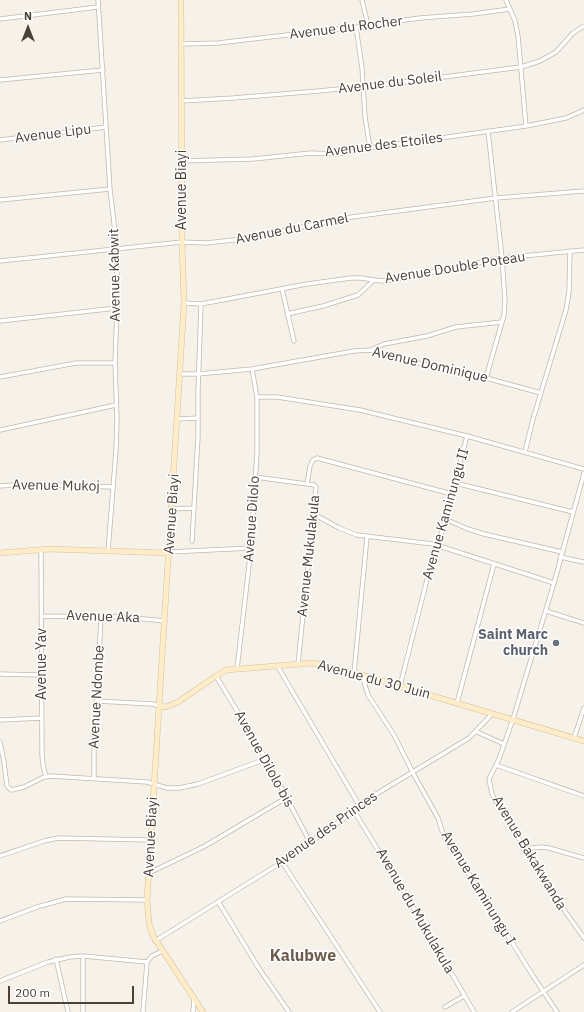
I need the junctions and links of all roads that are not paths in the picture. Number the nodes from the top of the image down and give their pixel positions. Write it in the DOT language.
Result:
graph roads {
  1 [pos="98,0"];
  2 [pos="181,0"];
  3 [pos="362,0"];
  4 [pos="506,0"];
  5 [pos="98,6"];
  6 [pos="510,9"];
  7 [pos="0,19"];
  8 [pos="368,26"];
  9 [pos="584,26"];
  10 [pos="356,27"];
  11 [pos="182,44"];
  12 [pos="521,67"];
  13 [pos="103,70"];
  14 [pos="0,80"];
  15 [pos="363,86"];
  16 [pos="182,101"];
  17 [pos="584,110"];
  18 [pos="526,126"];
  19 [pos="106,127"];
  20 [pos="488,131"];
  21 [pos="0,140"];
  22 [pos="370,148"];
  23 [pos="182,161"];
  24 [pos="110,189"];
  25 [pos="584,191"];
  26 [pos="496,198"];
  27 [pos="0,200"];
  28 [pos="182,242"];
  29 [pos="117,249"];
  30 [pos="584,250"];
  31 [pos="570,251"];
  32 [pos="502,258"];
  33 [pos="0,261"];
  34 [pos="374,280"];
  35 [pos="282,289"];
  36 [pos="184,303"];
  37 [pos="201,304"];
  38 [pos="117,308"];
  39 [pos="287,314"];
  40 [pos="0,321"];
  41 [pos="502,322"];
  42 [pos="294,341"];
  43 [pos="371,350"];
  44 [pos="115,363"];
  45 [pos="252,369"];
  46 [pos="180,374"];
  47 [pos="198,374"];
  48 [pos="0,377"];
  49 [pos="486,378"];
  50 [pos="541,393"];
  51 [pos="257,397"];
  52 [pos="116,405"];
  53 [pos="198,418"];
  54 [pos="177,419"];
  55 [pos="0,430"];
  56 [pos="467,436"];
  57 [pos="525,452"];
  58 [pos="584,469"];
  59 [pos="584,473"];
  60 [pos="255,477"];
  61 [pos="455,483"];
  62 [pos="307,484"];
  63 [pos="0,486"];
  64 [pos="112,487"];
  65 [pos="452,494"];
  66 [pos="194,508"];
  67 [pos="172,509"];
  68 [pos="573,512"];
  69 [pos="312,514"];
  70 [pos="445,519"];
  71 [pos="367,537"];
  72 [pos="192,541"];
  73 [pos="438,546"];
  74 [pos="251,548"];
  75 [pos="41,550"];
  76 [pos="108,551"];
  77 [pos="169,552"];
  78 [pos="562,552"];
  79 [pos="0,553"];
  80 [pos="560,557"];
  81 [pos="584,562"];
  82 [pos="494,564"];
  83 [pos="554,583"];
  84 [pos="546,610"];
  85 [pos="42,616"];
  86 [pos="101,616"];
  87 [pos="165,621"];
  88 [pos="584,623"];
  89 [pos="298,664"];
  90 [pos="278,667"];
  91 [pos="237,669"];
  92 [pos="354,673"];
  93 [pos="0,674"];
  94 [pos="42,675"];
  95 [pos="362,675"];
  96 [pos="216,676"];
  97 [pos="400,686"];
  98 [pos="97,700"];
  99 [pos="457,703"];
  100 [pos="160,706"];
  101 [pos="584,708"];
  102 [pos="492,714"];
  103 [pos="41,718"];
  104 [pos="513,719"];
  105 [pos="0,720"];
  106 [pos="477,732"];
  107 [pos="574,738"];
  108 [pos="584,741"];
  109 [pos="0,742"];
  110 [pos="504,744"];
  111 [pos="266,760"];
  112 [pos="496,765"];
  113 [pos="413,773"];
  114 [pos="46,777"];
  115 [pos="94,778"];
  116 [pos="154,783"];
  117 [pos="584,796"];
  118 [pos="286,798"];
  119 [pos="359,805"];
  120 [pos="354,811"];
  121 [pos="151,840"];
  122 [pos="310,842"];
  123 [pos="523,849"];
  124 [pos="0,856"];
  125 [pos="584,858"];
  126 [pos="282,862"];
  127 [pos="149,873"];
  128 [pos="147,900"];
  129 [pos="219,903"];
  130 [pos="0,921"];
  131 [pos="584,938"];
  132 [pos="155,941"];
  133 [pos="162,951"];
  134 [pos="84,956"];
  135 [pos="56,959"];
  136 [pos="147,962"];
  137 [pos="584,965"];
  138 [pos="0,981"];
  139 [pos="544,991"];
  140 [pos="464,996"];
  141 [pos="194,999"];
  142 [pos="445,1007"];
  143 [pos="68,1012"];
  144 [pos="83,1012"];
  145 [pos="143,1012"];
  146 [pos="193,1012"];
  147 [pos="203,1012"];
  148 [pos="288,1012"];
  149 [pos="380,1012"];
  150 [pos="474,1012"];
  151 [pos="512,1012"];
  152 [pos="557,1012"];
  1 -- 5 [label="street, Avenue Kabwit"];
  2 -- 11 [label="street, Avenue Biayi"];
  3 -- 8 [label="street"];
  4 -- 6 [label="street"];
  5 -- 7 [label="street"];
  5 -- 13 [label="street, Avenue Kabwit"];
  6 -- 8 [label="street, Avenue du Rocher"];
  6 -- 12 [label="street"];
  8 -- 10 [label="street, Avenue du Rocher"];
  9 -- 12 [label="street, Avenue du Soleil"];
  10 -- 11 [label="street, Avenue du Rocher"];
  10 -- 15 [label="street"];
  11 -- 16 [label="street, Avenue Biayi"];
  12 -- 15 [label="street, Avenue du Soleil"];
  12 -- 18 [label="street"];
  13 -- 14 [label="street"];
  13 -- 19 [label="street, Avenue Kabwit"];
  15 -- 16 [label="street, Avenue du Soleil"];
  15 -- 22 [label="street"];
  16 -- 23 [label="street, Avenue Biayi"];
  17 -- 18 [label="street, Avenue des Etoiles"];
  18 -- 20 [label="street, Avenue des Etoiles"];
  19 -- 21 [label="street, Avenue Lipu"];
  19 -- 24 [label="street, Avenue Kabwit"];
  20 -- 22 [label="street, Avenue des Etoiles"];
  20 -- 26 [label="street"];
  22 -- 23 [label="street, Avenue des Etoiles"];
  23 -- 28 [label="street, Avenue Biayi"];
  24 -- 27 [label="street"];
  24 -- 29 [label="street, Avenue Kabwit"];
  25 -- 26 [label="street, Avenue du Carmel"];
  26 -- 28 [label="street, Avenue du Carmel"];
  26 -- 32 [label="street"];
  28 -- 29 [label="street, Avenue du Carmel"];
  28 -- 36 [label="street, Avenue Biayi"];
  29 -- 33 [label="street, Avenue du Carmel"];
  29 -- 38 [label="street, Avenue Kabwit"];
  30 -- 31 [label="street, Avenue Double Poteau"];
  31 -- 32 [label="street, Avenue Double Poteau"];
  31 -- 50 [label="street"];
  32 -- 34 [label="street, Avenue Double Poteau"];
  32 -- 41 [label="street"];
  34 -- 35 [label="street, Avenue Double Poteau"];
  34 -- 39 [label="street"];
  35 -- 37 [label="street, Avenue Double Poteau"];
  35 -- 39 [label="street"];
  36 -- 37 [label="street, Avenue Double Poteau"];
  36 -- 46 [label="street, Avenue Biayi"];
  37 -- 47 [label="street"];
  38 -- 40 [label="street"];
  38 -- 44 [label="street, Avenue Kabwit"];
  39 -- 42 [label="street"];
  41 -- 43 [label="street"];
  41 -- 49 [label="street"];
  43 -- 45 [label="street, Avenue Dominique"];
  43 -- 49 [label="street, Avenue Dominique"];
  44 -- 48 [label="street"];
  44 -- 52 [label="street, Avenue Kabwit"];
  45 -- 47 [label="street, Avenue Dominique"];
  45 -- 51 [label="street, Avenue Dilolo"];
  46 -- 47 [label="street, Avenue Dominique"];
  46 -- 54 [label="street, Avenue Biayi"];
  47 -- 53 [label="street"];
  49 -- 50 [label="street, Avenue Dominique"];
  50 -- 57 [label="street"];
  51 -- 56 [label="street"];
  51 -- 60 [label="street, Avenue Dilolo"];
  52 -- 55 [label="street"];
  52 -- 64 [label="street, Avenue Kabwit"];
  53 -- 54 [label="street"];
  53 -- 66 [label="street"];
  54 -- 67 [label="street, Avenue Biayi"];
  56 -- 57 [label="street, Avenue Kaminungu II"];
  56 -- 61 [label="street, Avenue Kaminungu II"];
  57 -- 58 [label="street, Avenue Kaminungu II"];
  59 -- 68 [label="street, Avenue Bakakwanda"];
  60 -- 62 [label="street, Avenue Mukulakula"];
  60 -- 74 [label="street, Avenue Dilolo"];
  61 -- 65 [label="street, Avenue Kaminungu II"];
  61 -- 68 [label="street"];
  62 -- 65 [label="street"];
  62 -- 69 [label="street, Avenue Mukulakula"];
  63 -- 64 [label="street, Avenue Mukoj"];
  64 -- 76 [label="street, Avenue Kabwit"];
  65 -- 70 [label="street, Avenue Kaminungu II"];
  66 -- 67 [label="street"];
  66 -- 72 [label="street"];
  67 -- 77 [label="street, Avenue Biayi"];
  68 -- 78 [label="street, Avenue Bakakwanda"];
  69 -- 71 [label="street"];
  69 -- 89 [label="street, Avenue Mukulakula"];
  70 -- 73 [label="street, Avenue Kaminungu II"];
  70 -- 78 [label="street"];
  71 -- 73 [label="street"];
  71 -- 92 [label="street"];
  73 -- 82 [label="street"];
  73 -- 97 [label="street, Avenue Kaminungu II"];
  74 -- 77 [label="street"];
  74 -- 91 [label="street, Avenue Dilolo"];
  75 -- 76 [label="street"];
  75 -- 79 [label="street"];
  75 -- 85 [label="street, Avenue Yav"];
  76 -- 77 [label="street"];
  77 -- 87 [label="street, Avenue Biayi"];
  78 -- 80 [label="street, Avenue Bakakwanda"];
  80 -- 81 [label="street"];
  80 -- 83 [label="street, Avenue Bakakwanda"];
  82 -- 83 [label="street"];
  82 -- 99 [label="street"];
  83 -- 84 [label="street, Avenue Bakakwanda"];
  84 -- 88 [label="street"];
  84 -- 104 [label="street, Avenue Bakakwanda"];
  85 -- 86 [label="street, Avenue Aka"];
  85 -- 94 [label="street, Avenue Yav"];
  86 -- 87 [label="street, Avenue Aka"];
  86 -- 98 [label="street, Avenue Ndombe"];
  87 -- 100 [label="street, Avenue Biayi"];
  89 -- 90 [label="street, Avenue du 30 Juin"];
  89 -- 92 [label="street, Avenue du 30 Juin"];
  90 -- 91 [label="street, Avenue du 30 Juin"];
  90 -- 119 [label="street"];
  91 -- 96 [label="street, Avenue du 30 Juin"];
  92 -- 95 [label="street, Avenue du 30 Juin"];
  93 -- 94 [label="street"];
  94 -- 103 [label="street, Avenue Yav"];
  95 -- 97 [label="street, Avenue du 30 Juin"];
  95 -- 113 [label="street, Avenue Kaminungu I"];
  96 -- 100 [label="street, Avenue du 30 Juin"];
  96 -- 111 [label="street, Avenue Dilolo bis"];
  97 -- 99 [label="street, Avenue du 30 Juin"];
  98 -- 100 [label="street, Avenue du 30 Juin"];
  98 -- 115 [label="street, Avenue Ndombe"];
  99 -- 102 [label="street, Avenue du 30 Juin"];
  100 -- 116 [label="street, Avenue Biayi"];
  101 -- 107 [label="street"];
  102 -- 104 [label="street, Avenue du 30 Juin"];
  102 -- 106 [label="street, Avenue des Princes"];
  103 -- 105 [label="street"];
  103 -- 114 [label="street, Avenue Yav"];
  104 -- 107 [label="street, Avenue du 30 Juin"];
  104 -- 110 [label="street, Avenue Bakakwanda"];
  106 -- 110 [label="street"];
  106 -- 113 [label="street, Avenue des Princes"];
  107 -- 108 [label="street, Avenue du 30 Juin"];
  109 -- 114 [label="street"];
  110 -- 112 [label="street, Avenue Bakakwanda"];
  111 -- 116 [label="street"];
  111 -- 118 [label="street, Avenue Dilolo bis"];
  112 -- 117 [label="street"];
  112 -- 123 [label="street, Avenue Bakakwanda"];
  113 -- 119 [label="street, Avenue des Princes"];
  113 -- 139 [label="street, Avenue Kaminungu I"];
  114 -- 115 [label="street"];
  115 -- 116 [label="street"];
  116 -- 121 [label="street, Avenue Biayi"];
  118 -- 122 [label="street, Avenue Dilolo bis"];
  118 -- 127 [label="street"];
  119 -- 120 [label="street, Avenue des Princes"];
  120 -- 122 [label="street, Avenue des Princes"];
  120 -- 140 [label="street, Avenue du Mukulakula"];
  121 -- 124 [label="street"];
  121 -- 127 [label="street, Avenue Biayi"];
  122 -- 126 [label="street, Avenue des Princes"];
  123 -- 125 [label="street"];
  123 -- 131 [label="street, Avenue Bakakwanda"];
  126 -- 129 [label="street, Avenue des Princes"];
  126 -- 149 [label="street"];
  127 -- 128 [label="street, Avenue Biayi"];
  128 -- 130 [label="street"];
  128 -- 132 [label="street, Avenue Biayi"];
  129 -- 132 [label="street, Avenue des Princes"];
  129 -- 148 [label="street"];
  132 -- 133 [label="street, Avenue Biayi"];
  133 -- 136 [label="street"];
  133 -- 141 [label="street, Avenue Biayi"];
  134 -- 135 [label="street"];
  134 -- 136 [label="street"];
  134 -- 144 [label="street"];
  135 -- 138 [label="street"];
  135 -- 143 [label="street"];
  136 -- 145 [label="street"];
  137 -- 139 [label="street"];
  139 -- 151 [label="street"];
  139 -- 152 [label="street, Avenue Kaminungu I"];
  140 -- 142 [label="street"];
  140 -- 150 [label="street, Avenue du Mukulakula"];
  141 -- 146 [label="street"];
  141 -- 147 [label="street, Avenue Biayi"];
}
